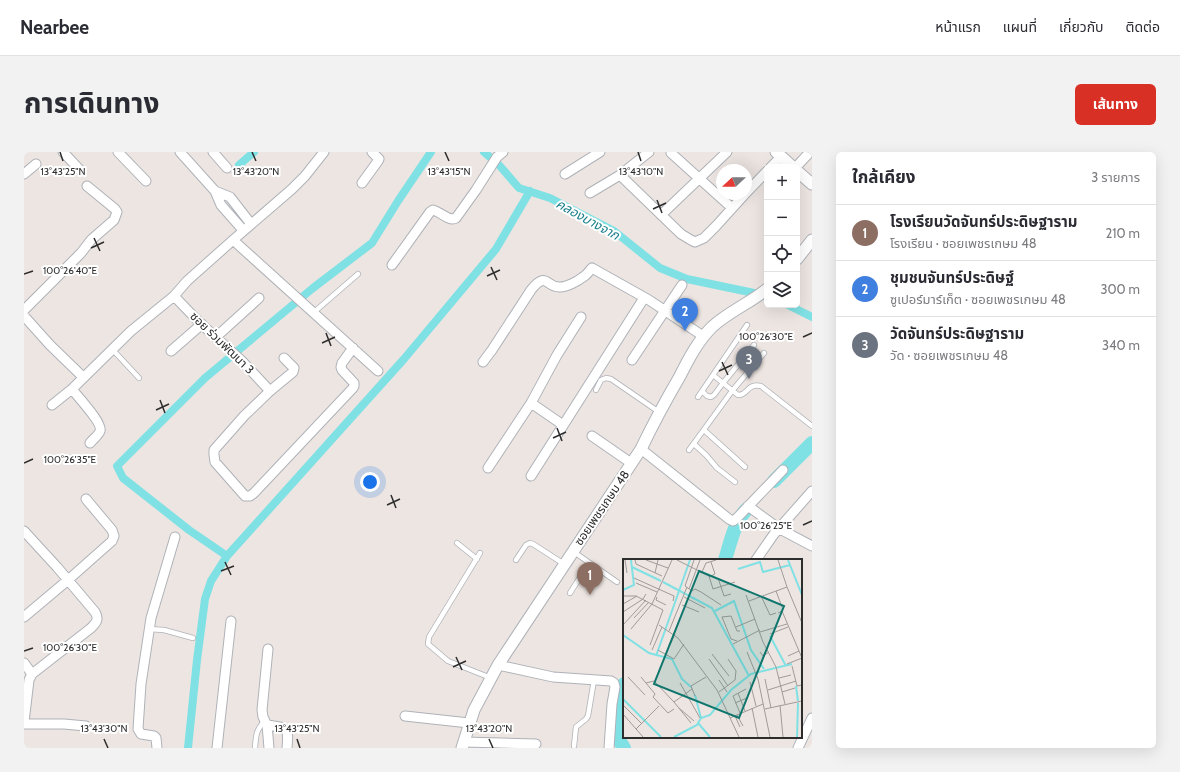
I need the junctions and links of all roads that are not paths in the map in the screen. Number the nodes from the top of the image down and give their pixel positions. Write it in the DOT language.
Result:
graph roads {
  1 [pos="63,152"];
  2 [pos="118,152"];
  3 [pos="180,152"];
  4 [pos="213,152"];
  5 [pos="324,152"];
  6 [pos="600,152"];
  7 [pos="649,152"];
  8 [pos="727,152"];
  9 [pos="810,152"];
  10 [pos="376,153"];
  11 [pos="671,153"];
  12 [pos="777,153"];
  13 [pos="500,155"];
  14 [pos="36,164"];
  15 [pos="772,164"];
  16 [pos="789,164"];
  17 [pos="799,164"];
  18 [pos="227,168"];
  19 [pos="80,170"];
  20 [pos="800,173"];
  21 [pos="24,174"];
  22 [pos="565,174"];
  23 [pos="764,174"];
  24 [pos="620,175"];
  25 [pos="700,178"];
  26 [pos="146,181"];
  27 [pos="811,182"];
  28 [pos="362,183"];
  29 [pos="87,186"];
  30 [pos="752,186"];
  31 [pos="215,191"];
  32 [pos="590,193"];
  33 [pos="739,200"];
  34 [pos="732,208"];
  35 [pos="661,215"];
  36 [pos="251,224"];
  37 [pos="243,230"];
  38 [pos="233,240"];
  39 [pos="812,240"];
  40 [pos="800,255"];
  41 [pos="392,265"];
  42 [pos="358,274"];
  43 [pos="682,285"];
  44 [pos="764,291"];
  45 [pos="174,296"];
  46 [pos="259,298"];
  47 [pos="644,298"];
  48 [pos="24,310"];
  49 [pos="665,310"];
  50 [pos="313,313"];
  51 [pos="24,316"];
  52 [pos="581,317"];
  53 [pos="202,324"];
  54 [pos="747,326"];
  55 [pos="703,336"];
  56 [pos="216,338"];
  57 [pos="754,345"];
  58 [pos="353,348"];
  59 [pos="112,349"];
  60 [pos="171,351"];
  61 [pos="764,353"];
  62 [pos="284,358"];
  63 [pos="632,360"];
  64 [pos="483,362"];
  65 [pos="378,371"];
  66 [pos="713,375"];
  67 [pos="84,377"];
  68 [pos="139,378"];
  69 [pos="723,383"];
  70 [pos="72,389"];
  71 [pos="596,390"];
  72 [pos="270,391"];
  73 [pos="702,391"];
  74 [pos="732,391"];
  75 [pos="698,397"];
  76 [pos="531,403"];
  77 [pos="52,405"];
  78 [pos="659,412"];
  79 [pos="563,425"];
  80 [pos="812,426"];
  81 [pos="704,430"];
  82 [pos="592,436"];
  83 [pos="90,443"];
  84 [pos="694,444"];
  85 [pos="641,449"];
  86 [pos="689,450"];
  87 [pos="631,463"];
  88 [pos="745,467"];
  89 [pos="488,468"];
  90 [pos="784,470"];
  91 [pos="531,476"];
  92 [pos="735,482"];
  93 [pos="812,491"];
  94 [pos="86,499"];
  95 [pos="752,510"];
  96 [pos="778,528"];
  97 [pos="25,533"];
  98 [pos="175,537"];
  99 [pos="457,543"];
  100 [pos="812,546"];
  101 [pos="573,551"];
  102 [pos="480,553"];
  103 [pos="477,558"];
  104 [pos="757,559"];
  105 [pos="516,560"];
  106 [pos="589,562"];
  107 [pos="564,564"];
  108 [pos="68,580"];
  109 [pos="617,582"];
  110 [pos="570,593"];
  111 [pos="24,617"];
  112 [pos="231,621"];
  113 [pos="149,629"];
  114 [pos="193,638"];
  115 [pos="268,649"];
  116 [pos="24,663"];
  117 [pos="498,666"];
  118 [pos="32,674"];
  119 [pos="491,678"];
  120 [pos="594,680"];
  121 [pos="405,716"];
  122 [pos="812,718"];
  123 [pos="24,723"];
  124 [pos="266,723"];
  125 [pos="469,723"];
  126 [pos="86,726"];
  127 [pos="536,744"];
  128 [pos="463,745"];
  129 [pos="574,746"];
  130 [pos="157,748"];
  131 [pos="217,748"];
  132 [pos="255,748"];
  133 [pos="270,748"];
  134 [pos="287,748"];
  135 [pos="609,748"];
  136 [pos="798,748"];
  1 -- 19 [label="street"];
  2 -- 26 [label="street"];
  3 -- 31 [label="street"];
  4 -- 18 [label="street"];
  5 -- 36 [label="street"];
  6 -- 22 [label="street"];
  7 -- 24 [label="street"];
  8 -- 25 [label="street"];
  9 -- 17 [label="street"];
  10 -- 28 [label="street"];
  11 -- 25 [label="street"];
  12 -- 15 [label="street"];
  12 -- 16 [label="street"];
  13 -- 41 [label="street"];
  14 -- 21 [label="street"];
  20 -- 27 [label="street"];
  23 -- 30 [label="street"];
  24 -- 32 [label="street"];
  24 -- 35 [label="street"];
  25 -- 34 [label="street"];
  25 -- 35 [label="street"];
  29 -- 48 [label="street"];
  31 -- 36 [label="street"];
  31 -- 37 [label="street"];
  33 -- 34 [label="street"];
  34 -- 35 [label="street"];
  36 -- 37 [label="street"];
  37 -- 38 [label="street"];
  38 -- 45 [label="street"];
  38 -- 50 [label="street"];
  39 -- 40 [label="street"];
  42 -- 50 [label="lane"];
  43 -- 49 [label="street"];
  44 -- 55 [label="street, ซอยเพชรเกษม 48"];
  45 -- 53 [label="street, ซอย ร่วมพัฒนา 3"];
  45 -- 59 [label="street"];
  46 -- 56 [label="street"];
  47 -- 49 [label="street"];
  47 -- 64 [label="street"];
  47 -- 79 [label="street"];
  49 -- 55 [label="street"];
  49 -- 63 [label="street"];
  50 -- 58 [label="street"];
  51 -- 67 [label="street"];
  52 -- 76 [label="street"];
  53 -- 56 [label="street, ซอย ร่วมพัฒนา 3"];
  53 -- 60 [label="street"];
  54 -- 66 [label="lane"];
  55 -- 78 [label="street, ซอยเพชรเกษม 48"];
  56 -- 72 [label="street, ซอย ร่วมพัฒนา 3"];
  57 -- 69 [label="lane"];
  58 -- 65 [label="street"];
  58 -- 72 [label="street"];
  59 -- 67 [label="street"];
  59 -- 68 [label="lane"];
  61 -- 74 [label="lane"];
  62 -- 72 [label="street"];
  66 -- 69 [label="lane"];
  66 -- 73 [label="lane"];
  67 -- 70 [label="street"];
  69 -- 73 [label="lane"];
  69 -- 74 [label="lane"];
  70 -- 77 [label="street"];
  70 -- 83 [label="street"];
  71 -- 78 [label="lane"];
  73 -- 75 [label="lane"];
  74 -- 80 [label="lane"];
  74 -- 81 [label="lane"];
  76 -- 79 [label="street"];
  76 -- 89 [label="street"];
  78 -- 85 [label="street, ซอยเพชรเกษม 48"];
  79 -- 91 [label="street"];
  81 -- 84 [label="lane"];
  81 -- 88 [label="lane"];
  82 -- 87 [label="street"];
  84 -- 86 [label="lane"];
  84 -- 92 [label="lane"];
  85 -- 87 [label="street, ซอยเพชรเกษม 48"];
  85 -- 95 [label="street"];
  87 -- 101 [label="street, ซอยเพชรเกษม 48"];
  90 -- 95 [label="street"];
  93 -- 96 [label="street"];
  94 -- 108 [label="street"];
  95 -- 96 [label="street"];
  96 -- 100 [label="street"];
  96 -- 104 [label="street"];
  97 -- 108 [label="street"];
  98 -- 113 [label="street"];
  99 -- 103 [label="lane"];
  101 -- 106 [label="lane"];
  101 -- 107 [label="street, ซอยเพชรเกษม 48"];
  102 -- 103 [label="lane"];
  103 -- 119 [label="lane"];
  105 -- 107 [label="lane"];
  106 -- 109 [label="lane"];
  106 -- 110 [label="lane"];
  107 -- 117 [label="street, ซอยเพชรเกษม 48"];
  108 -- 111 [label="street"];
  108 -- 118 [label="street"];
  112 -- 131 [label="street"];
  113 -- 114 [label="lane"];
  113 -- 130 [label="street"];
  115 -- 124 [label="street"];
  116 -- 118 [label="street"];
  117 -- 119 [label="street, ซอยเพชรเกษม 48"];
  117 -- 120 [label="street"];
  118 -- 123 [label="street"];
  119 -- 125 [label="street, ซอยเพชรเกษม 48"];
  120 -- 129 [label="lane"];
  120 -- 135 [label="street"];
  121 -- 125 [label="street"];
  122 -- 136 [label="street"];
  123 -- 126 [label="street"];
  124 -- 132 [label="lane"];
  124 -- 133 [label="street"];
  124 -- 134 [label="street"];
  125 -- 128 [label="street, ซอยเพชรเกษม 48"];
  127 -- 128 [label="street"];
}
